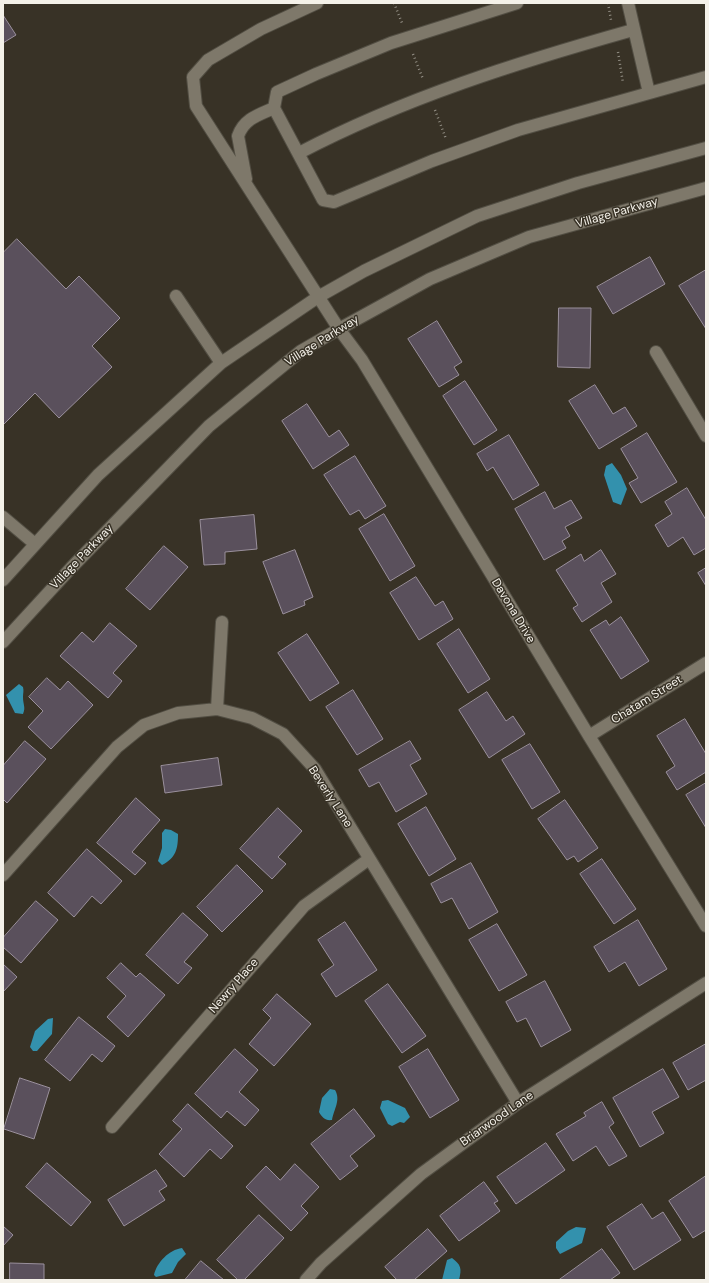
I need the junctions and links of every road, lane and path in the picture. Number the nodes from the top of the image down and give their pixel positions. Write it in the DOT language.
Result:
graph roads {
  1 [pos="317,3"];
  2 [pos="517,3"];
  3 [pos="628,3"];
  4 [pos="633,30"];
  5 [pos="706,77"];
  6 [pos="649,92"];
  7 [pos="274,108"];
  8 [pos="706,148"];
  9 [pos="299,153"];
  10 [pos="247,184"];
  11 [pos="706,188"];
  12 [pos="176,296"];
  13 [pos="318,297"];
  14 [pos="339,328"];
  15 [pos="656,352"];
  16 [pos="222,363"];
  17 [pos="706,436"];
  18 [pos="3,517"];
  19 [pos="35,544"];
  20 [pos="3,580"];
  21 [pos="222,622"];
  22 [pos="3,642"];
  23 [pos="706,663"];
  24 [pos="217,709"];
  25 [pos="589,736"];
  26 [pos="369,859"];
  27 [pos="3,875"];
  28 [pos="706,926"];
  29 [pos="706,983"];
  30 [pos="518,1103"];
  31 [pos="112,1127"];
  32 [pos="306,1280"];
  1 -- 10 [label="street, Davona Drive"];
  2 -- 7 [label="street"];
  3 -- 4 [label="street"];
  4 -- 6 [label="street"];
  4 -- 9 [label="street"];
  5 -- 6 [label="street"];
  6 -- 9 [label="street"];
  7 -- 9 [label="street"];
  7 -- 10 [label="street"];
  8 -- 13 [label="street"];
  10 -- 13 [label="street, Davona Drive"];
  11 -- 14 [label="street, Village Parkway"];
  12 -- 16 [label="street"];
  13 -- 14 [label="street, Davona Drive"];
  13 -- 16 [label="street"];
  14 -- 22 [label="street, Village Parkway"];
  14 -- 25 [label="street, Davona Drive"];
  15 -- 17 [label="street"];
  16 -- 19 [label="street"];
  18 -- 19 [label="street"];
  19 -- 20 [label="street"];
  21 -- 24 [label="street"];
  23 -- 25 [label="street, Chatam Street"];
  24 -- 26 [label="street, Beverly Lane"];
  24 -- 27 [label="street, Beverly Lane"];
  25 -- 28 [label="street, Davona Drive"];
  26 -- 30 [label="street, Beverly Lane"];
  26 -- 31 [label="street, Newry Place"];
  29 -- 30 [label="street, Briarwood Lane"];
  30 -- 32 [label="street, Briarwood Lane"];
}
